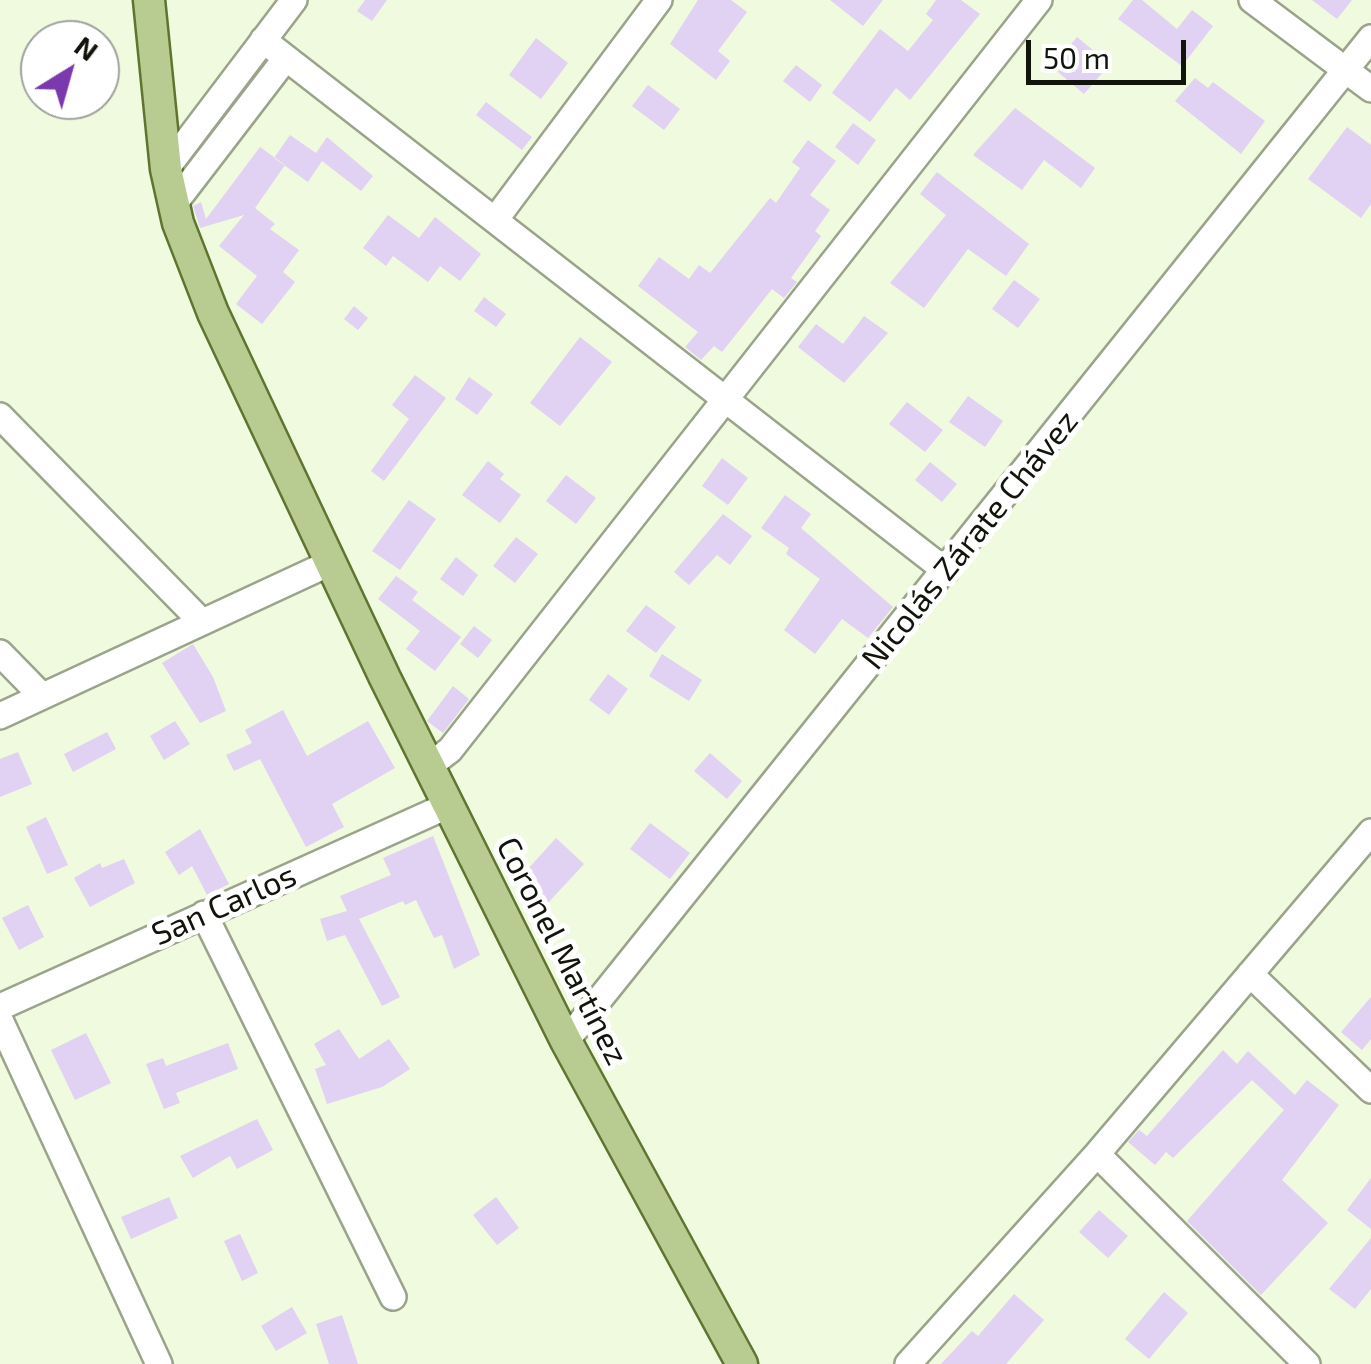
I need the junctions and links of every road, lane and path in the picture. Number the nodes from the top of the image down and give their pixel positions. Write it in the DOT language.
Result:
graph roads {
  1 [pos="149,0"];
  2 [pos="294,0"];
  3 [pos="659,0"];
  4 [pos="1039,0"];
  5 [pos="1252,0"];
  6 [pos="1371,38"];
  7 [pos="263,40"];
  8 [pos="286,58"];
  9 [pos="1345,70"];
  10 [pos="1371,90"];
  11 [pos="166,169"];
  12 [pos="174,204"];
  13 [pos="495,220"];
  14 [pos="726,400"];
  15 [pos="0,416"];
  16 [pos="330,564"];
  17 [pos="946,571"];
  18 [pos="200,621"];
  19 [pos="0,653"];
  20 [pos="42,696"];
  21 [pos="0,716"];
  22 [pos="429,766"];
  23 [pos="449,805"];
  24 [pos="1371,832"];
  25 [pos="204,914"];
  26 [pos="1250,974"];
  27 [pos="0,1007"];
  28 [pos="0,1020"];
  29 [pos="566,1041"];
  30 [pos="1371,1090"];
  31 [pos="1097,1154"];
  32 [pos="393,1297"];
  33 [pos="159,1364"];
  34 [pos="742,1364"];
  35 [pos="908,1364"];
  36 [pos="1307,1364"];
  1 -- 11 [label="main road"];
  2 -- 7 [label="street"];
  3 -- 13 [label="street"];
  4 -- 14 [label="street"];
  5 -- 9 [label="street"];
  6 -- 9 [label="street, Nicolás Zárate Chávez"];
  7 -- 8 [label="street"];
  7 -- 11 [label="street"];
  8 -- 12 [label="street"];
  8 -- 13 [label="street"];
  9 -- 10 [label="street"];
  9 -- 17 [label="street, Nicolás Zárate Chávez"];
  11 -- 12 [label="main road, Coronel Martínez"];
  12 -- 16 [label="main road, Coronel Martínez"];
  13 -- 14 [label="street"];
  14 -- 17 [label="street"];
  14 -- 22 [label="street"];
  15 -- 18 [label="street"];
  16 -- 18 [label="street"];
  16 -- 22 [label="main road, Coronel Martínez"];
  17 -- 29 [label="street, Nicolás Zárate Chávez"];
  18 -- 20 [label="street"];
  19 -- 20 [label="street"];
  20 -- 21 [label="street"];
  22 -- 23 [label="main road, Coronel Martínez"];
  23 -- 25 [label="street, San Carlos"];
  23 -- 29 [label="main road, Coronel Martínez"];
  24 -- 26 [label="street"];
  25 -- 27 [label="street, San Carlos"];
  25 -- 32 [label="street"];
  26 -- 30 [label="street"];
  26 -- 31 [label="street"];
  28 -- 33 [label="street"];
  29 -- 34 [label="main road, Coronel Martínez"];
  31 -- 35 [label="street"];
  31 -- 36 [label="street"];
}
